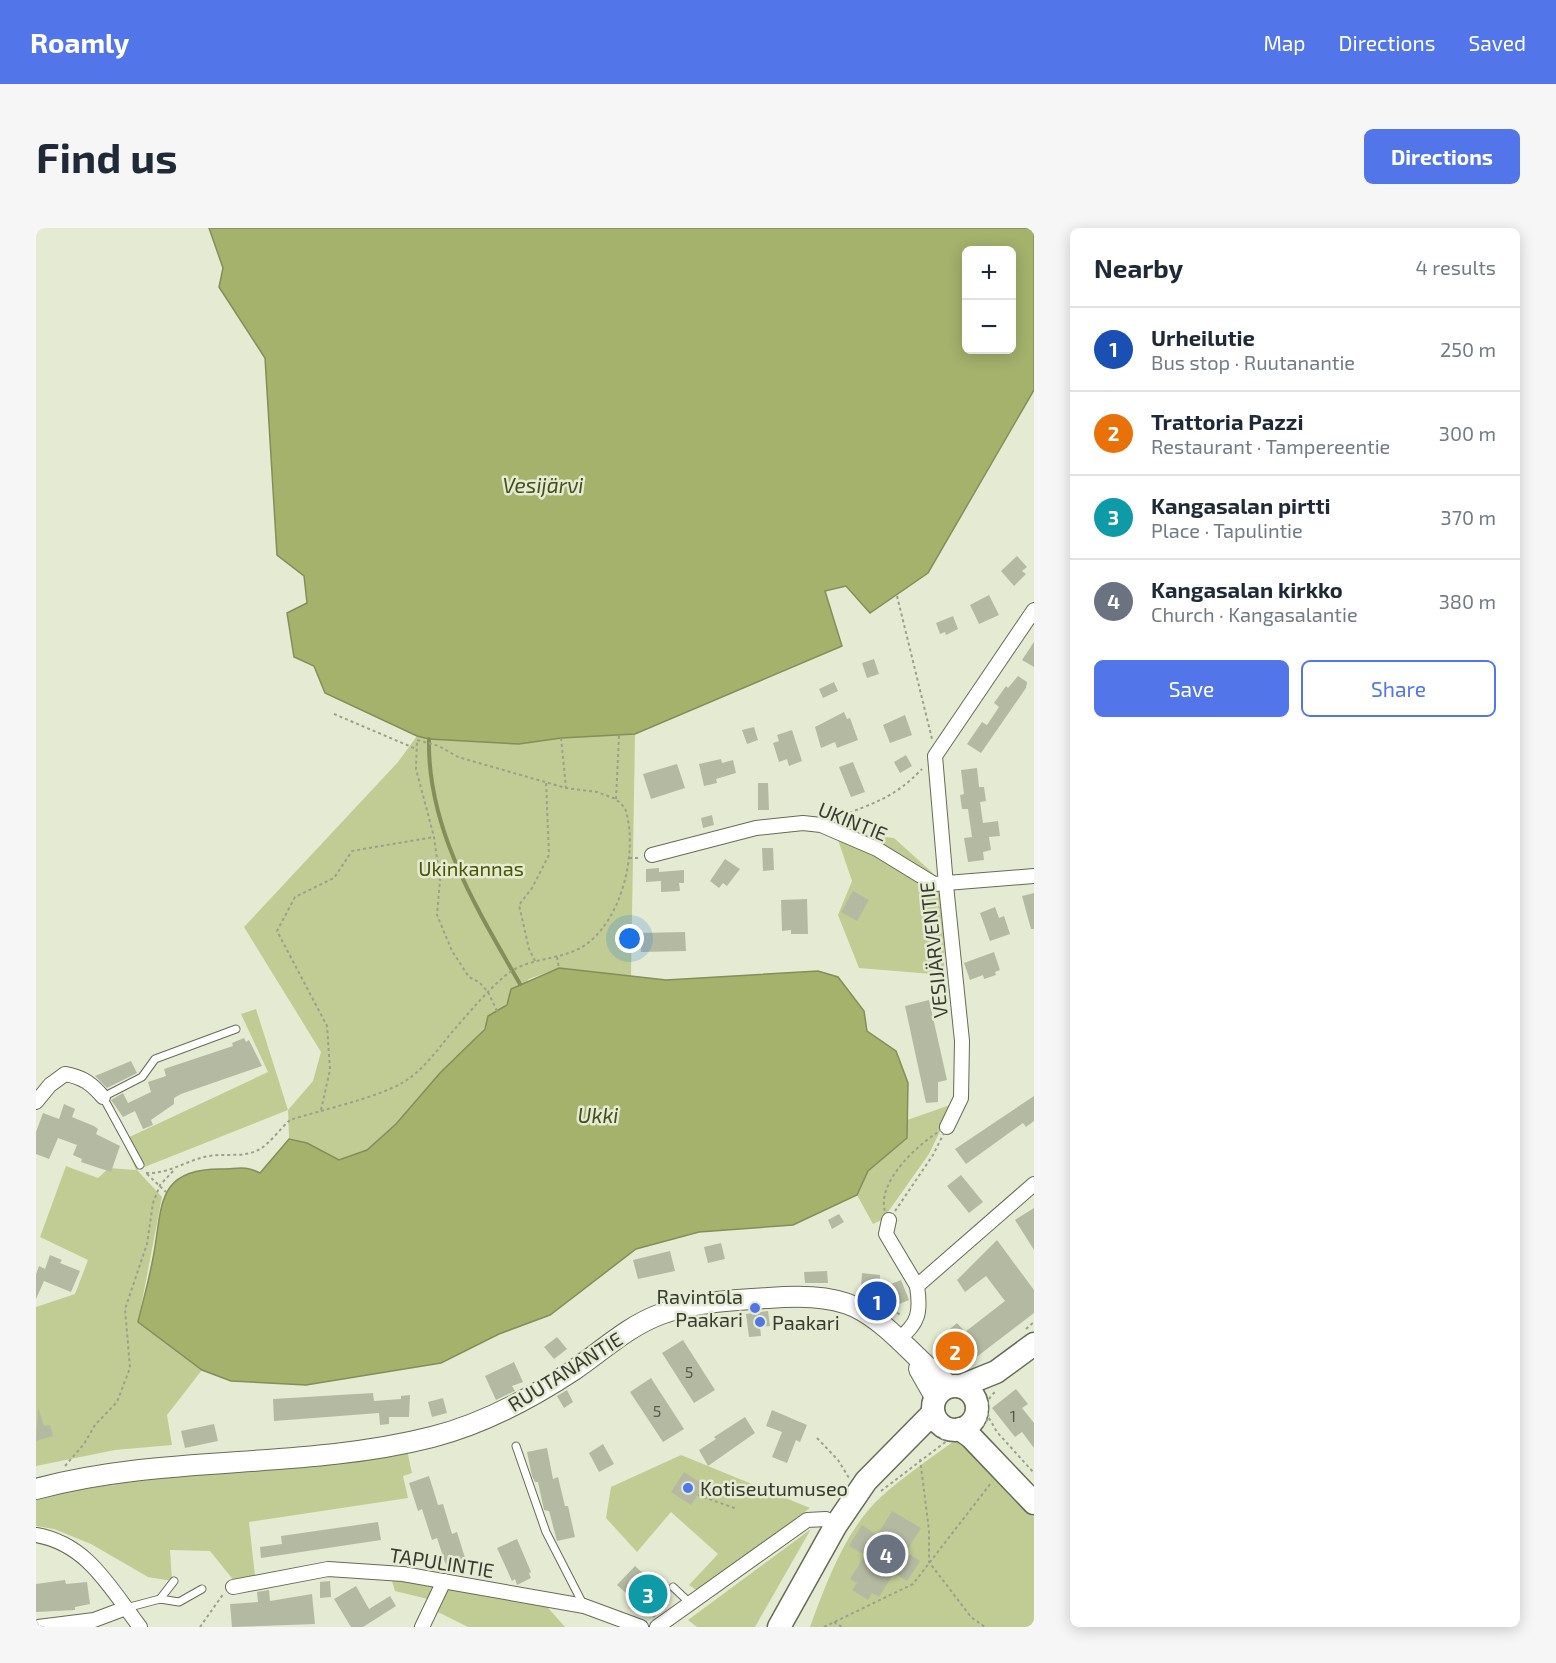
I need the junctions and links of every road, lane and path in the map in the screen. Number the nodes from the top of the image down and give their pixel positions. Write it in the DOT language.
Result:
graph roads {
  1 [pos="897,596"];
  2 [pos="1034,610"];
  3 [pos="334,714"];
  4 [pos="619,736"];
  5 [pos="561,738"];
  6 [pos="415,748"];
  7 [pos="936,756"];
  8 [pos="546,780"];
  9 [pos="566,788"];
  10 [pos="616,799"];
  11 [pos="821,825"];
  12 [pos="434,837"];
  13 [pos="652,855"];
  14 [pos="1034,876"];
  15 [pos="946,885"];
  16 [pos="557,957"];
  17 [pos="535,961"];
  18 [pos="559,968"];
  19 [pos="488,992"];
  20 [pos="497,1011"];
  21 [pos="236,1029"];
  22 [pos="103,1097"];
  23 [pos="36,1102"];
  24 [pos="321,1110"];
  25 [pos="947,1127"];
  26 [pos="140,1165"];
  27 [pos="175,1168"];
  28 [pos="146,1173"];
  29 [pos="1034,1184"];
  30 [pos="160,1185"];
  31 [pos="166,1192"];
  32 [pos="889,1221"];
  33 [pos="917,1286"];
  34 [pos="901,1342"];
  35 [pos="1034,1344"];
  36 [pos="964,1412"];
  37 [pos="817,1438"];
  38 [pos="516,1446"];
  39 [pos="920,1459"];
  40 [pos="1034,1473"];
  41 [pos="991,1482"];
  42 [pos="43,1487"];
  43 [pos="1034,1488"];
  44 [pos="852,1490"];
  45 [pos="878,1494"];
  46 [pos="698,1495"];
  47 [pos="1034,1503"];
  48 [pos="736,1509"];
  49 [pos="836,1525"];
  50 [pos="36,1535"];
  51 [pos="929,1562"];
  52 [pos="174,1581"];
  53 [pos="444,1581"];
  54 [pos="233,1587"];
  55 [pos="673,1587"];
  56 [pos="202,1589"];
  57 [pos="160,1599"];
  58 [pos="691,1604"];
  59 [pos="584,1606"];
  60 [pos="126,1608"];
  61 [pos="834,1622"];
  62 [pos="784,1625"];
  63 [pos="38,1627"];
  64 [pos="140,1627"];
  65 [pos="200,1627"];
  66 [pos="422,1627"];
  67 [pos="641,1627"];
  68 [pos="657,1627"];
  69 [pos="824,1627"];
  70 [pos="842,1627"];
  71 [pos="985,1627"];
  1 -- 7 [label="path"];
  2 -- 7 [label="street"];
  3 -- 6 [label="path"];
  4 -- 10 [label="path"];
  5 -- 9 [label="path"];
  6 -- 8 [label="path"];
  6 -- 12 [label="path"];
  7 -- 11 [label="path"];
  7 -- 15 [label="street, VESIJÄRVENTIE"];
  8 -- 9 [label="path"];
  8 -- 17 [label="path"];
  9 -- 10 [label="path"];
  10 -- 16 [label="path"];
  11 -- 13 [label="street, UKINTIE"];
  11 -- 15 [label="street, UKINTIE"];
  12 -- 19 [label="path"];
  12 -- 24 [label="path"];
  14 -- 15 [label="street, UKINTIE"];
  15 -- 25 [label="street, VESIJÄRVENTIE"];
  16 -- 17 [label="path"];
  16 -- 18 [label="path"];
  17 -- 19 [label="path"];
  19 -- 20 [label="path"];
  19 -- 24 [label="path"];
  21 -- 22 [label="lane"];
  22 -- 23 [label="street"];
  22 -- 26 [label="lane"];
  24 -- 27 [label="path"];
  25 -- 32 [label="path"];
  25 -- 32 [label="path"];
  26 -- 28 [label="path"];
  27 -- 28 [label="path"];
  27 -- 30 [label="path"];
  28 -- 30 [label="path"];
  29 -- 33 [label="street"];
  30 -- 31 [label="path"];
  30 -- 42 [label="path"];
  32 -- 33 [label="street"];
  33 -- 34 [label="street"];
  34 -- 36 [label="main road, RUUTANANTIE"];
  34 -- 42 [label="main road, RUUTANANTIE"];
  35 -- 36 [label="main road"];
  36 -- 39 [label="path"];
  36 -- 40 [label="path"];
  36 -- 43 [label="main road"];
  36 -- 44 [label="main road"];
  36 -- 47 [label="main road"];
  37 -- 44 [label="path"];
  38 -- 59 [label="lane"];
  39 -- 45 [label="path"];
  39 -- 51 [label="path"];
  41 -- 51 [label="path"];
  44 -- 49 [label="main road"];
  46 -- 48 [label="path"];
  49 -- 58 [label="street"];
  49 -- 62 [label="main road"];
  50 -- 60 [label="street"];
  51 -- 61 [label="path"];
  51 -- 71 [label="path"];
  52 -- 57 [label="lane"];
  53 -- 54 [label="street, TAPULINTIE"];
  53 -- 59 [label="street, TAPULINTIE"];
  53 -- 66 [label="street"];
  54 -- 65 [label="path"];
  55 -- 58 [label="lane"];
  56 -- 57 [label="lane"];
  57 -- 60 [label="lane"];
  58 -- 68 [label="street"];
  59 -- 67 [label="street, TAPULINTIE"];
  60 -- 63 [label="street"];
  60 -- 64 [label="street"];
  61 -- 69 [label="path"];
  61 -- 70 [label="path"];
}
